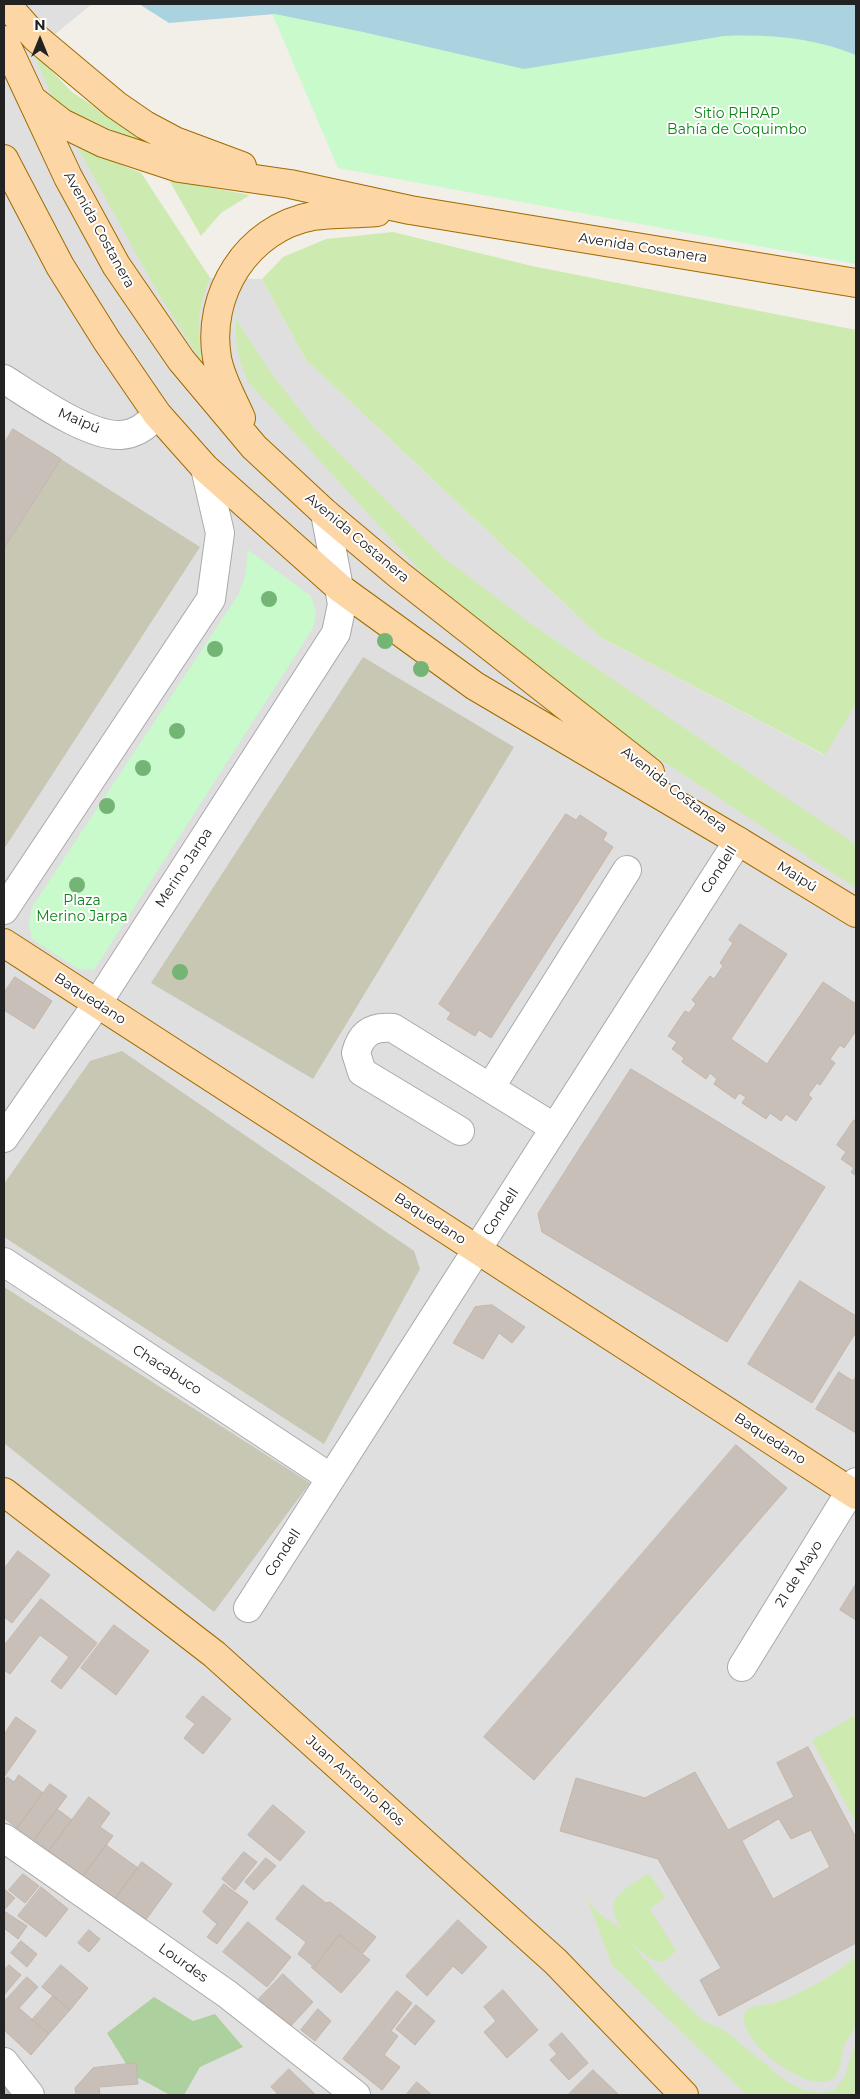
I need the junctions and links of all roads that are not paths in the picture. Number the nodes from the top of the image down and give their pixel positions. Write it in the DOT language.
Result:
graph roads {
  1 [pos="6,4"];
  2 [pos="4,40"];
  3 [pos="4,81"];
  4 [pos="34,101"];
  5 [pos="4,159"];
  6 [pos="290,184"];
  7 [pos="410,210"];
  8 [pos="760,268"];
  9 [pos="856,283"];
  10 [pos="856,295"];
  11 [pos="4,379"];
  12 [pos="157,414"];
  13 [pos="254,447"];
  14 [pos="205,468"];
  15 [pos="324,513"];
  16 [pos="341,589"];
  17 [pos="738,841"];
  18 [pos="627,870"];
  19 [pos="4,910"];
  20 [pos="856,913"];
  21 [pos="4,943"];
  22 [pos="97,1004"];
  23 [pos="490,1088"];
  24 [pos="555,1128"];
  25 [pos="460,1131"];
  26 [pos="4,1138"];
  27 [pos="477,1249"];
  28 [pos="4,1262"];
  29 [pos="331,1478"];
  30 [pos="854,1489"];
  31 [pos="4,1492"];
  32 [pos="248,1608"];
  33 [pos="742,1667"];
  34 [pos="4,1838"];
  35 [pos="4,2062"];
  36 [pos="30,2095"];
  37 [pos="356,2095"];
  38 [pos="684,2095"];
  1 -- 6 [label="main road, Avenida Costanera"];
  2 -- 4 [label="main road, Avenida Costanera"];
  3 -- 4 [label="main road, Avenida Costanera"];
  4 -- 6 [label="main road, Avenida Costanera"];
  4 -- 13 [label="main road, Avenida Costanera"];
  5 -- 12 [label="main road, Avenida Costanera"];
  6 -- 7 [label="main road, Avenida Costanera"];
  7 -- 8 [label="main road, Avenida Costanera"];
  7 -- 13 [label="main road"];
  8 -- 9 [label="main road, Avenida Costanera"];
  8 -- 10 [label="main road, Avenida Costanera"];
  11 -- 12 [label="street, Maipú"];
  12 -- 14 [label="main road, Avenida Costanera"];
  13 -- 15 [label="main road, Avenida Costanera"];
  14 -- 16 [label="main road, Avenida Costanera"];
  14 -- 19 [label="street"];
  15 -- 16 [label="street, Merino Jarpa"];
  15 -- 17 [label="main road, Avenida Costanera"];
  16 -- 17 [label="main road, Avenida Costanera"];
  16 -- 22 [label="street, Merino Jarpa"];
  17 -- 20 [label="main road, Maipú"];
  17 -- 24 [label="street, Condell"];
  18 -- 23 [label="street"];
  21 -- 22 [label="main road, Baquedano"];
  22 -- 26 [label="street, Merino Jarpa"];
  22 -- 27 [label="main road, Baquedano"];
  23 -- 24 [label="street"];
  23 -- 25 [label="street"];
  24 -- 27 [label="street, Condell"];
  27 -- 29 [label="street, Condell"];
  27 -- 30 [label="main road, Baquedano"];
  28 -- 29 [label="street, Chacabuco"];
  29 -- 32 [label="street, Condell"];
  30 -- 33 [label="street, 21 de Mayo"];
  31 -- 38 [label="main road, Juan Antonio Ríos"];
  34 -- 37 [label="street, Lourdes"];
  35 -- 36 [label="street"];
}
